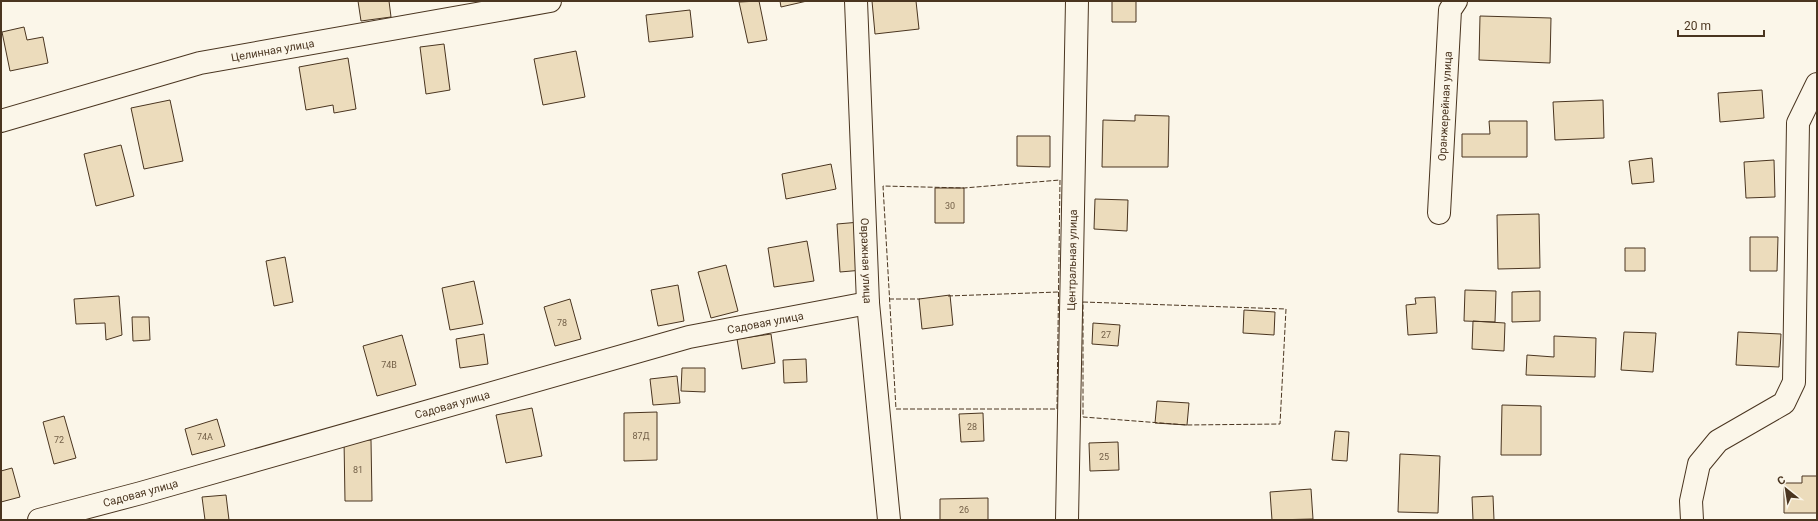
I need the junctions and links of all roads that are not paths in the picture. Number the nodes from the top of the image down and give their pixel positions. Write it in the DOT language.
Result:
graph roads {
  1 [pos="550,1"];
  2 [pos="856,1"];
  3 [pos="1077,1"];
  4 [pos="1456,1"];
  5 [pos="1817,84"];
  6 [pos="1,121"];
  7 [pos="1439,213"];
  8 [pos="868,303"];
  9 [pos="39,520"];
  10 [pos="889,520"];
  11 [pos="1067,520"];
  12 [pos="1692,520"];
  1 -- 6 [label="street, Целинная улица"];
  2 -- 8 [label="street, Овражная улица"];
  3 -- 11 [label="street, Центральная улица"];
  4 -- 7 [label="street, Оранжерейная улица"];
  5 -- 12 [label="street"];
  8 -- 9 [label="street, Садовая улица"];
  8 -- 10 [label="street, Овражная улица"];
}
